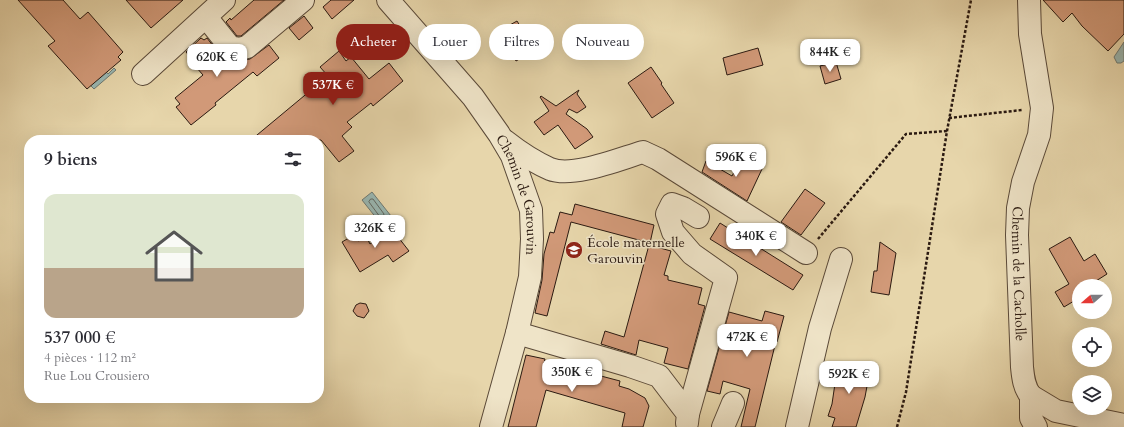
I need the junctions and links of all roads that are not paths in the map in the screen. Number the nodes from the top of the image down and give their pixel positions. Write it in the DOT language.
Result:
graph roads {
  1 [pos="224,0"];
  2 [pos="303,0"];
  3 [pos="388,0"];
  4 [pos="1029,0"];
  5 [pos="206,17"];
  6 [pos="143,74"];
  7 [pos="503,139"];
  8 [pos="698,217"];
  9 [pos="806,253"];
  10 [pos="841,259"];
  11 [pos="518,333"];
  12 [pos="1031,396"];
  13 [pos="733,403"];
  14 [pos="687,420"];
  15 [pos="1124,425"];
  16 [pos="491,427"];
  17 [pos="723,427"];
  18 [pos="797,427"];
  19 [pos="1036,427"];
  1 -- 5 [label="street"];
  2 -- 5 [label="street"];
  3 -- 7 [label="street, Chemin de Garouvin"];
  4 -- 12 [label="street, Chemin de la Cacholle"];
  5 -- 6 [label="street"];
  7 -- 9 [label="street"];
  7 -- 11 [label="street, Chemin de Garouvin"];
  8 -- 14 [label="street"];
  10 -- 18 [label="street"];
  11 -- 14 [label="street"];
  11 -- 16 [label="street, Chemin de Garouvin"];
  12 -- 15 [label="street"];
  12 -- 19 [label="street, Chemin de la Cacholle"];
  13 -- 17 [label="street"];
}
